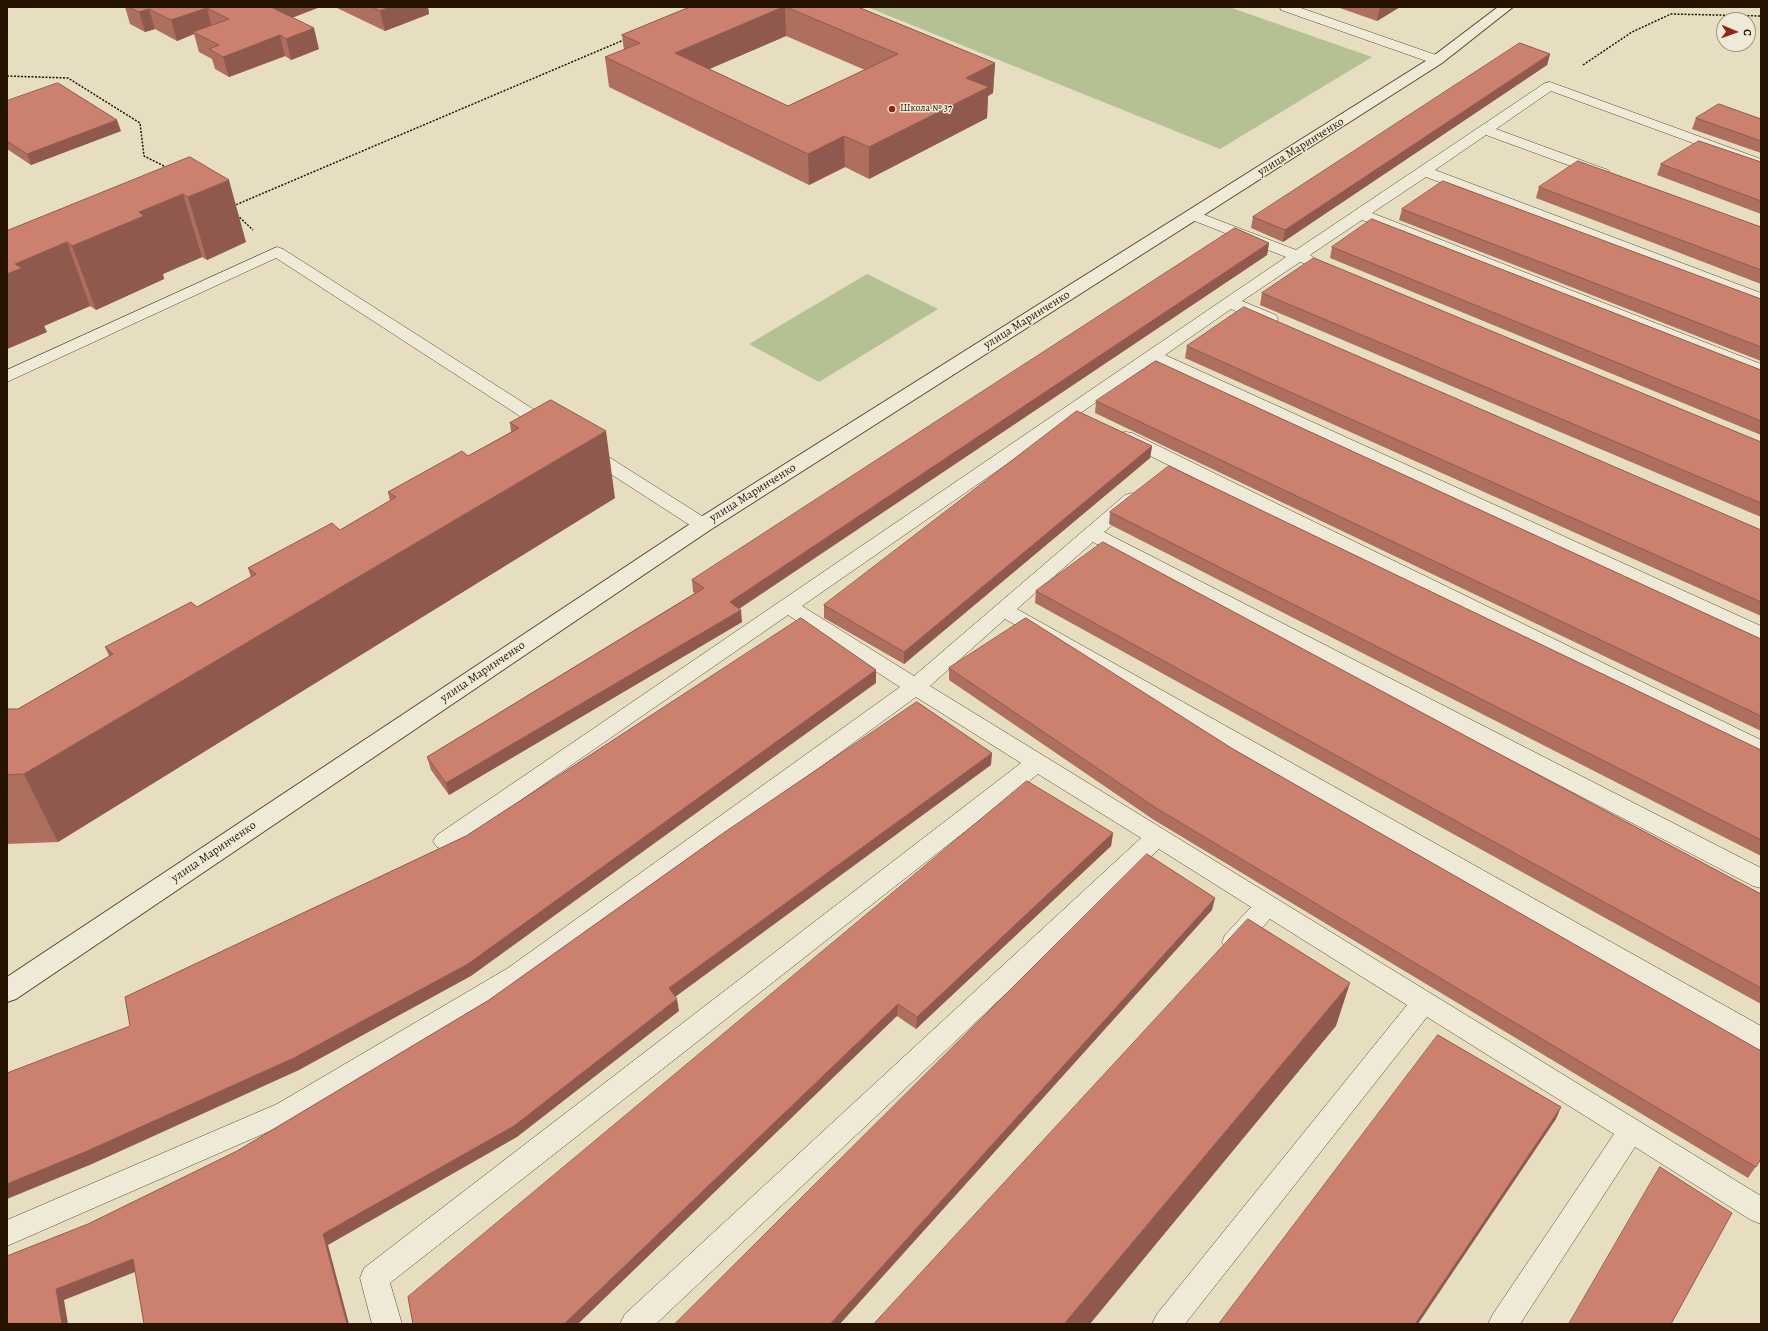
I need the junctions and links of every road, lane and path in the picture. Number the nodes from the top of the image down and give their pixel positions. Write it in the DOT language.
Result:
graph roads {
  1 [pos="1286,7"];
  2 [pos="1506,7"];
  3 [pos="1761,16"];
  4 [pos="626,38"];
  5 [pos="1437,60"];
  6 [pos="7,76"];
  7 [pos="1550,86"];
  8 [pos="1485,130"];
  9 [pos="1761,164"];
  10 [pos="169,169"];
  11 [pos="1424,172"];
  12 [pos="1619,179"];
  13 [pos="229,208"];
  14 [pos="234,212"];
  15 [pos="1361,214"];
  16 [pos="1192,215"];
  17 [pos="277,252"];
  18 [pos="1298,256"];
  19 [pos="1320,265"];
  20 [pos="1761,299"];
  21 [pos="1230,302"];
  22 [pos="1288,327"];
  23 [pos="1152,355"];
  24 [pos="1761,370"];
  25 [pos="7,377"];
  26 [pos="1072,410"];
  27 [pos="565,437"];
  28 [pos="537,444"];
  29 [pos="1177,462"];
  30 [pos="703,524"];
  31 [pos="1090,534"];
  32 [pos="788,606"];
  33 [pos="1004,610"];
  34 [pos="1761,634"];
  35 [pos="915,687"];
  36 [pos="1761,749"];
  37 [pos="1037,763"];
  38 [pos="1157,837"];
  39 [pos="445,841"];
  40 [pos="1761,880"];
  41 [pos="1267,906"];
  42 [pos="1219,958"];
  43 [pos="7,991"];
  44 [pos="1424,1002"];
  45 [pos="1761,1039"];
  46 [pos="1631,1131"];
  47 [pos="1761,1211"];
  48 [pos="7,1233"];
  49 [pos="387,1324"];
  50 [pos="635,1324"];
  51 [pos="1167,1324"];
  52 [pos="1503,1324"];
  1 -- 5 [label="lane"];
  2 -- 5 [label="street, улица Маринченко"];
  3 -- 7 [label="path"];
  4 -- 13 [label="path"];
  5 -- 16 [label="street, улица Маринченко"];
  6 -- 10 [label="path"];
  7 -- 8 [label="lane"];
  7 -- 9 [label="lane"];
  8 -- 11 [label="lane"];
  8 -- 12 [label="lane"];
  11 -- 15 [label="lane"];
  11 -- 20 [label="lane"];
  14 -- 17 [label="path"];
  15 -- 18 [label="lane"];
  15 -- 24 [label="lane"];
  16 -- 18 [label="lane"];
  16 -- 30 [label="street, улица Маринченко"];
  17 -- 25 [label="lane"];
  17 -- 27 [label="lane"];
  18 -- 19 [label="lane"];
  18 -- 21 [label="lane"];
  21 -- 22 [label="lane"];
  21 -- 23 [label="lane"];
  23 -- 26 [label="lane"];
  23 -- 34 [label="lane"];
  26 -- 29 [label="lane"];
  26 -- 32 [label="lane"];
  27 -- 28 [label="lane"];
  27 -- 30 [label="lane"];
  29 -- 31 [label="lane"];
  29 -- 36 [label="lane"];
  30 -- 43 [label="street, улица Маринченко"];
  31 -- 33 [label="lane"];
  31 -- 40 [label="lane"];
  32 -- 35 [label="lane"];
  32 -- 39 [label="lane"];
  33 -- 35 [label="lane"];
  33 -- 45 [label="lane"];
  35 -- 37 [label="lane"];
  35 -- 48 [label="lane"];
  37 -- 38 [label="lane"];
  37 -- 49 [label="lane"];
  38 -- 41 [label="lane"];
  38 -- 50 [label="lane"];
  41 -- 42 [label="lane"];
  41 -- 44 [label="lane"];
  44 -- 46 [label="lane"];
  44 -- 51 [label="lane"];
  46 -- 47 [label="lane"];
  46 -- 52 [label="lane"];
}
